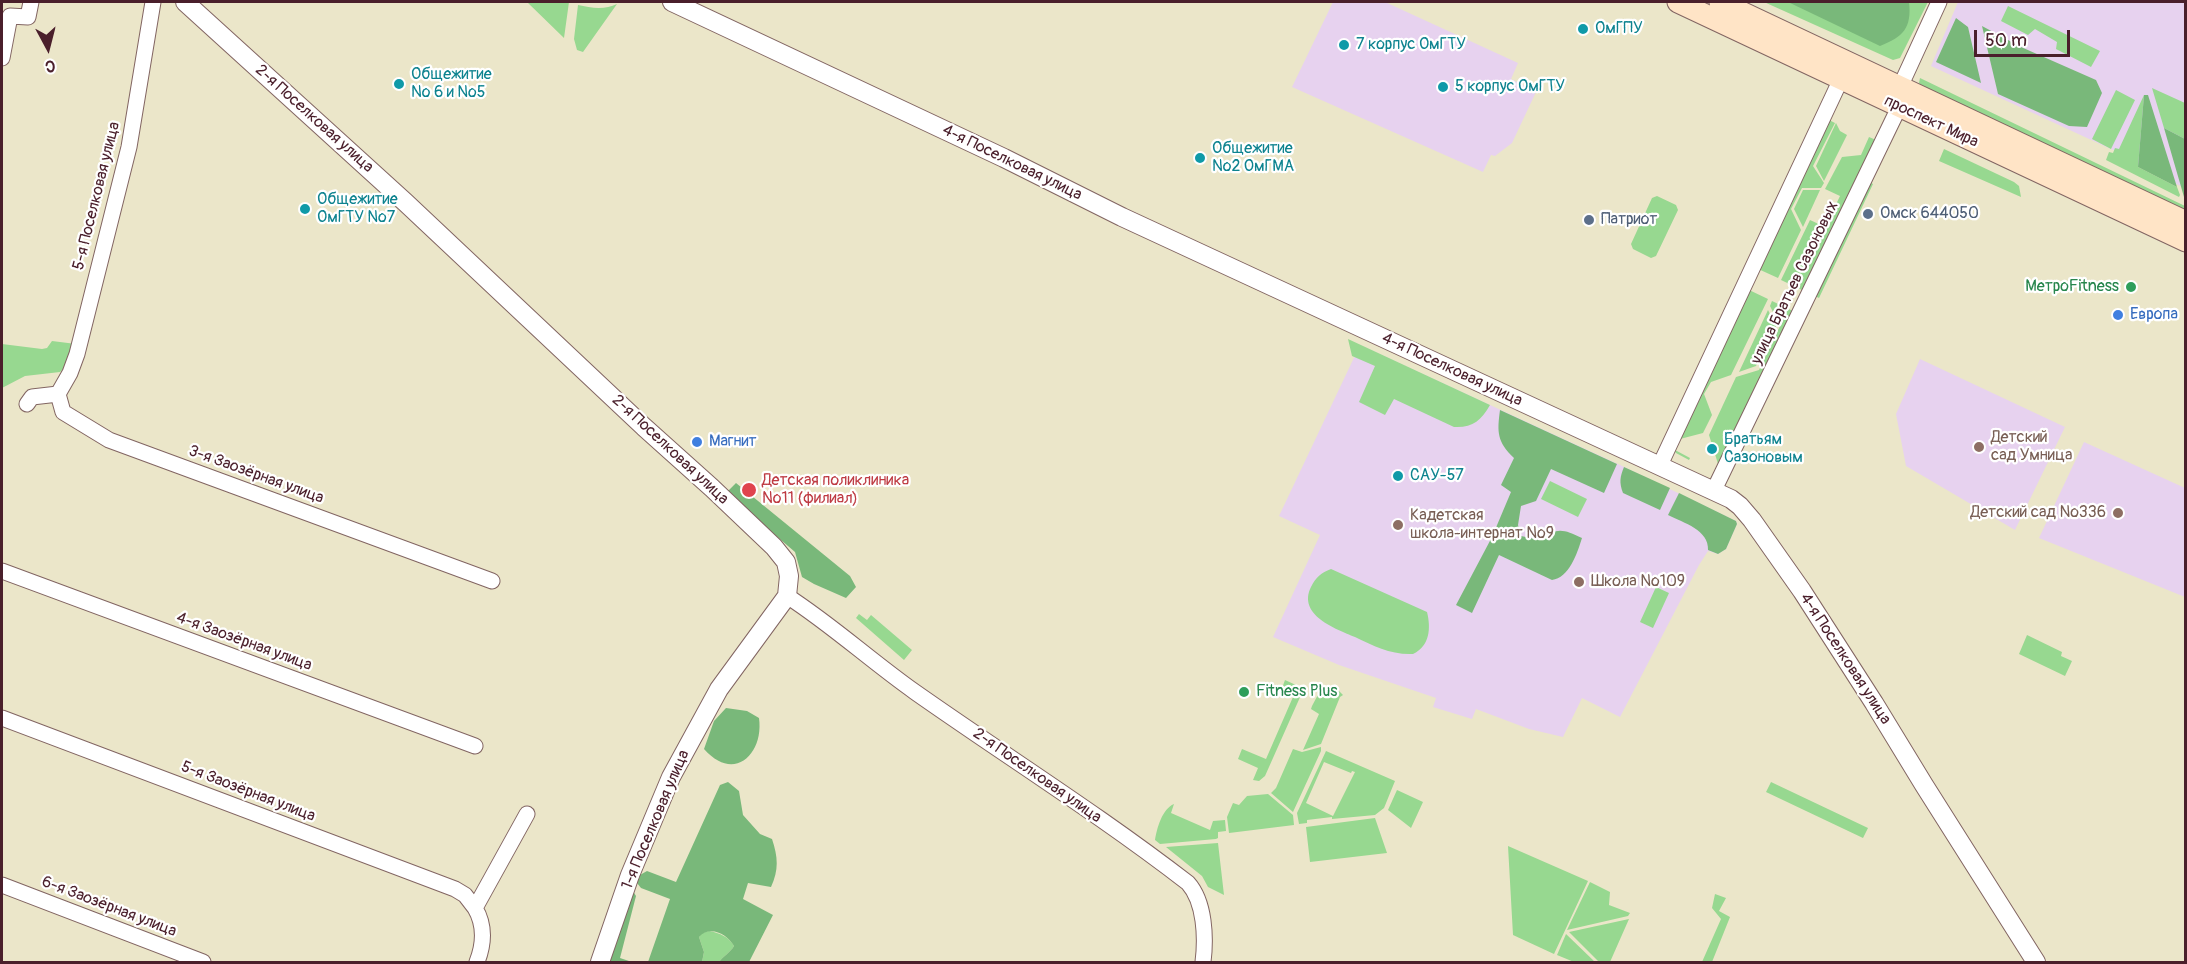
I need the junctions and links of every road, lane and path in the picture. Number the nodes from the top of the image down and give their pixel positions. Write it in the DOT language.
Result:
graph roads {
  1 [pos="31,2"];
  2 [pos="153,2"];
  3 [pos="185,2"];
  4 [pos="672,2"];
  5 [pos="1678,2"];
  6 [pos="1720,2"];
  7 [pos="1939,2"];
  8 [pos="2,58"];
  9 [pos="1841,79"];
  10 [pos="1902,95"];
  11 [pos="2186,222"];
  12 [pos="2186,241"];
  13 [pos="58,394"];
  14 [pos="27,404"];
  15 [pos="1660,465"];
  16 [pos="1714,490"];
  17 [pos="2,571"];
  18 [pos="492,581"];
  19 [pos="787,596"];
  20 [pos="2,718"];
  21 [pos="475,746"];
  22 [pos="527,814"];
  23 [pos="2,885"];
  24 [pos="475,908"];
  25 [pos="604,962"];
  26 [pos="203,963"];
  27 [pos="477,963"];
  28 [pos="1203,963"];
  29 [pos="2036,963"];
  1 -- 8 [label="street"];
  2 -- 13 [label="street, 5-я Поселковая улица"];
  3 -- 19 [label="street, 2-я Поселковая улица"];
  4 -- 15 [label="street, 4-я Поселковая улица"];
  5 -- 9 [label="main road, проспект Мира"];
  6 -- 10 [label="main road, проспект Мира"];
  7 -- 10 [label="street, улица Братьев Сазоновых"];
  9 -- 10 [label="main road, проспект Мира"];
  9 -- 15 [label="street"];
  10 -- 11 [label="main road, проспект Мира"];
  10 -- 12 [label="main road, проспект Мира"];
  10 -- 16 [label="street, улица Братьев Сазоновых"];
  13 -- 14 [label="street"];
  13 -- 18 [label="street, 3-я Заозёрная улица"];
  15 -- 16 [label="street, 4-я Поселковая улица"];
  16 -- 29 [label="street, 4-я Поселковая улица"];
  17 -- 21 [label="street, 4-я Заозёрная улица"];
  19 -- 25 [label="street, 1-я Поселковая улица"];
  19 -- 28 [label="street, 2-я Поселковая улица"];
  20 -- 24 [label="street, 5-я Заозёрная улица"];
  22 -- 24 [label="street"];
  23 -- 26 [label="street, 6-я Заозёрная улица"];
  24 -- 27 [label="street"];
}
